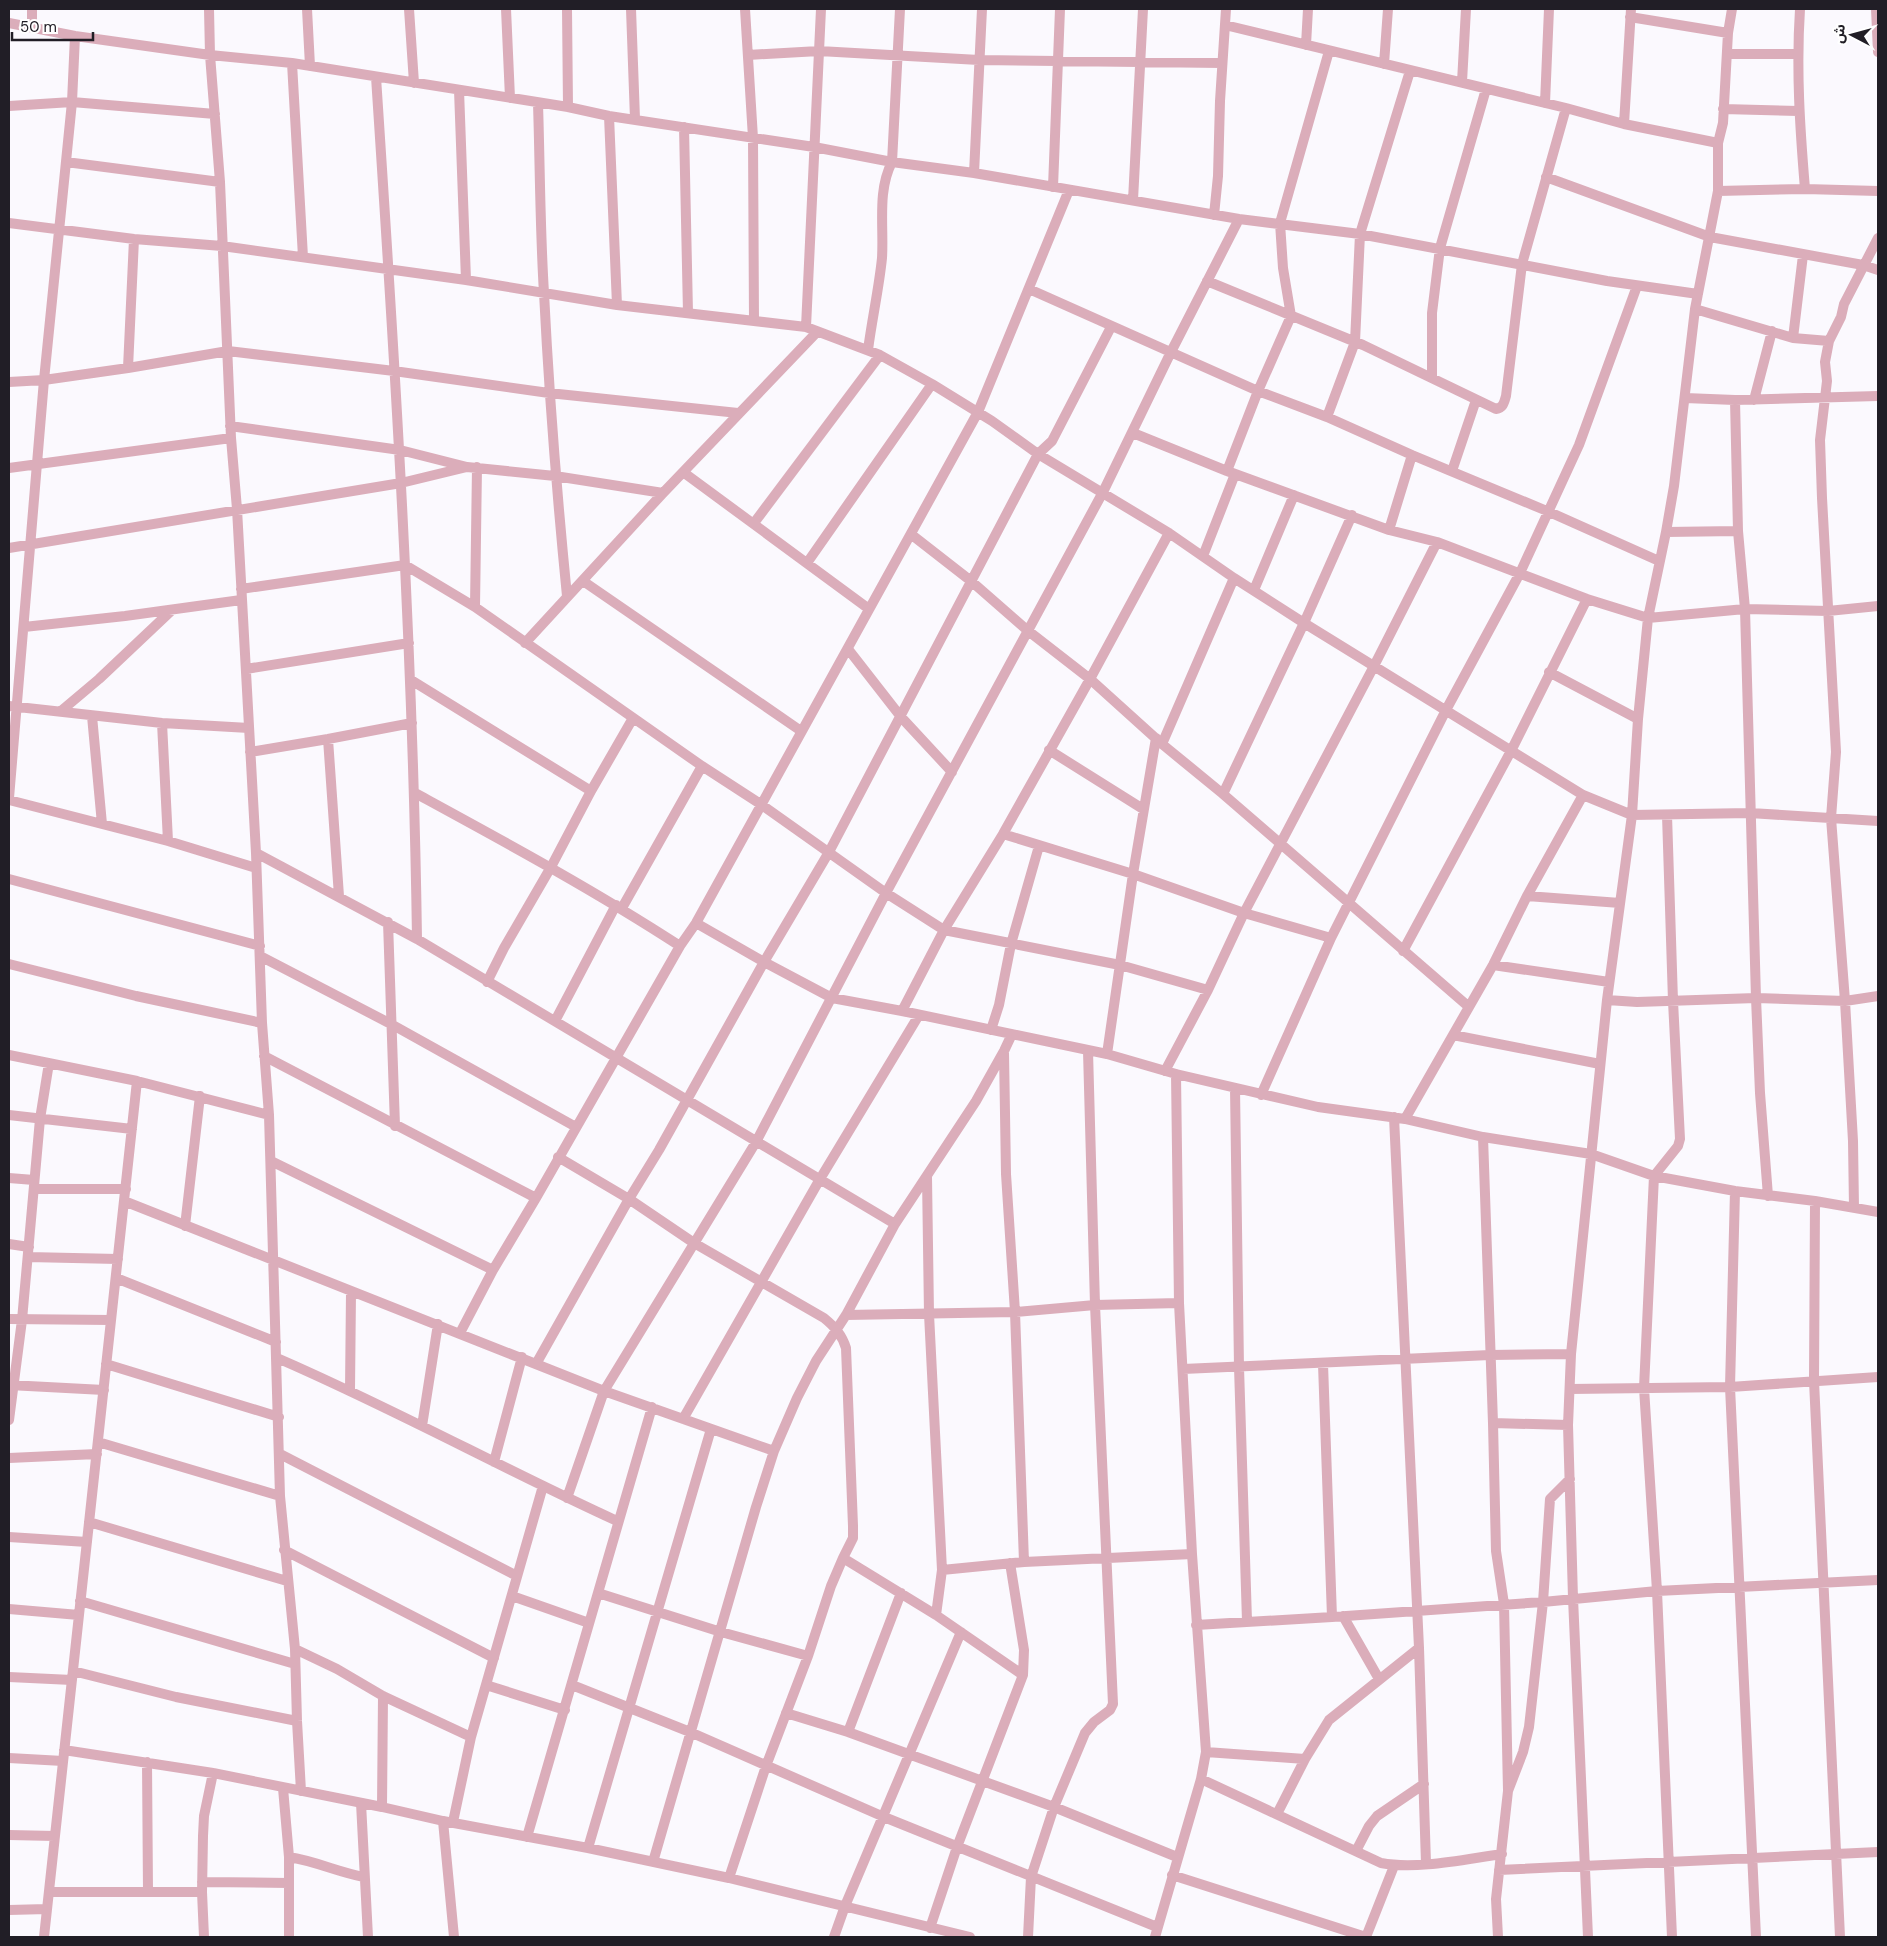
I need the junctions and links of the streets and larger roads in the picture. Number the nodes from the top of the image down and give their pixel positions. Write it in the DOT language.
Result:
graph roads {
  1 [pos="32,9"];
  2 [pos="209,9"];
  3 [pos="307,9"];
  4 [pos="409,9"];
  5 [pos="506,9"];
  6 [pos="567,9"];
  7 [pos="631,9"];
  8 [pos="746,9"];
  9 [pos="821,9"];
  10 [pos="900,9"];
  11 [pos="982,9"];
  12 [pos="1060,9"];
  13 [pos="1143,9"];
  14 [pos="1226,9"];
  15 [pos="1308,9"];
  16 [pos="1388,9"];
  17 [pos="1466,9"];
  18 [pos="1549,9"];
  19 [pos="1732,9"];
  20 [pos="1800,9"];
  21 [pos="1876,9"];
  22 [pos="1631,13"];
  23 [pos="9,23"];
  24 [pos="1225,25"];
  25 [pos="32,26"];
  26 [pos="1728,33"];
  27 [pos="75,36"];
  28 [pos="1306,45"];
  29 [pos="819,51"];
  30 [pos="1330,51"];
  31 [pos="1878,52"];
  32 [pos="748,54"];
  33 [pos="1728,54"];
  34 [pos="1797,54"];
  35 [pos="210,55"];
  36 [pos="897,56"];
  37 [pos="979,60"];
  38 [pos="1058,60"];
  39 [pos="1140,62"];
  40 [pos="292,63"];
  41 [pos="1222,63"];
  42 [pos="1384,64"];
  43 [pos="310,66"];
  44 [pos="1410,71"];
  45 [pos="376,77"];
  46 [pos="1462,82"];
  47 [pos="414,83"];
  48 [pos="1486,89"];
  49 [pos="459,90"];
  50 [pos="510,98"];
  51 [pos="72,102"];
  52 [pos="538,103"];
  53 [pos="1545,103"];
  54 [pos="9,106"];
  55 [pos="568,107"];
  56 [pos="1566,108"];
  57 [pos="1723,109"];
  58 [pos="1798,111"];
  59 [pos="215,114"];
  60 [pos="609,116"];
  61 [pos="635,119"];
  62 [pos="1624,124"];
  63 [pos="684,127"];
  64 [pos="753,138"];
  65 [pos="1718,142"];
  66 [pos="814,147"];
  67 [pos="66,162"];
  68 [pos="892,162"];
  69 [pos="974,173"];
  70 [pos="1546,177"];
  71 [pos="220,182"];
  72 [pos="1053,187"];
  73 [pos="1069,190"];
  74 [pos="1805,190"];
  75 [pos="1718,191"];
  76 [pos="1878,191"];
  77 [pos="1133,200"];
  78 [pos="1214,215"];
  79 [pos="1239,219"];
  80 [pos="9,223"];
  81 [pos="1280,223"];
  82 [pos="60,229"];
  83 [pos="1360,234"];
  84 [pos="1710,237"];
  85 [pos="1878,238"];
  86 [pos="134,239"];
  87 [pos="222,246"];
  88 [pos="1440,248"];
  89 [pos="1802,255"];
  90 [pos="303,257"];
  91 [pos="1522,264"];
  92 [pos="1863,265"];
  93 [pos="389,269"];
  94 [pos="1878,270"];
  95 [pos="466,280"];
  96 [pos="1207,282"];
  97 [pos="1637,286"];
  98 [pos="1029,289"];
  99 [pos="544,291"];
  100 [pos="1698,294"];
  101 [pos="617,304"];
  102 [pos="1694,310"];
  103 [pos="688,313"];
  104 [pos="1291,316"];
  105 [pos="754,321"];
  106 [pos="806,327"];
  107 [pos="1111,327"];
  108 [pos="1772,331"];
  109 [pos="817,332"];
  110 [pos="1793,338"];
  111 [pos="1829,341"];
  112 [pos="1355,342"];
  113 [pos="868,350"];
  114 [pos="228,351"];
  115 [pos="1171,352"];
  116 [pos="880,355"];
  117 [pos="128,368"];
  118 [pos="394,371"];
  119 [pos="1432,378"];
  120 [pos="44,380"];
  121 [pos="9,382"];
  122 [pos="932,384"];
  123 [pos="1258,390"];
  124 [pos="549,394"];
  125 [pos="1878,396"];
  126 [pos="1685,398"];
  127 [pos="1824,398"];
  128 [pos="1476,400"];
  129 [pos="1735,400"];
  130 [pos="1754,400"];
  131 [pos="978,412"];
  132 [pos="738,414"];
  133 [pos="1327,417"];
  134 [pos="230,426"];
  135 [pos="1133,433"];
  136 [pos="231,438"];
  137 [pos="400,450"];
  138 [pos="1038,454"];
  139 [pos="1412,455"];
  140 [pos="37,464"];
  141 [pos="472,466"];
  142 [pos="9,468"];
  143 [pos="1452,471"];
  144 [pos="683,472"];
  145 [pos="1231,473"];
  146 [pos="555,476"];
  147 [pos="401,483"];
  148 [pos="1103,492"];
  149 [pos="663,493"];
  150 [pos="1294,495"];
  151 [pos="237,510"];
  152 [pos="1547,511"];
  153 [pos="1352,515"];
  154 [pos="754,522"];
  155 [pos="1389,530"];
  156 [pos="1738,531"];
  157 [pos="1666,532"];
  158 [pos="1170,533"];
  159 [pos="912,535"];
  160 [pos="1437,542"];
  161 [pos="29,544"];
  162 [pos="9,548"];
  163 [pos="1203,556"];
  164 [pos="1660,561"];
  165 [pos="807,563"];
  166 [pos="405,565"];
  167 [pos="1520,573"];
  168 [pos="1234,578"];
  169 [pos="583,581"];
  170 [pos="971,581"];
  171 [pos="241,589"];
  172 [pos="1254,590"];
  173 [pos="568,596"];
  174 [pos="1587,599"];
  175 [pos="241,600"];
  176 [pos="1878,606"];
  177 [pos="475,607"];
  178 [pos="869,609"];
  179 [pos="1745,609"];
  180 [pos="172,610"];
  181 [pos="1828,611"];
  182 [pos="1648,618"];
  183 [pos="1304,623"];
  184 [pos="24,627"];
  185 [pos="1027,630"];
  186 [pos="410,642"];
  187 [pos="525,643"];
  188 [pos="848,649"];
  189 [pos="1374,666"];
  190 [pos="246,669"];
  191 [pos="1549,672"];
  192 [pos="1090,679"];
  193 [pos="410,680"];
  194 [pos="12,706"];
  195 [pos="1446,710"];
  196 [pos="61,711"];
  197 [pos="92,716"];
  198 [pos="633,718"];
  199 [pos="901,718"];
  200 [pos="1638,718"];
  201 [pos="162,723"];
  202 [pos="412,723"];
  203 [pos="249,728"];
  204 [pos="801,731"];
  205 [pos="328,739"];
  206 [pos="1159,741"];
  207 [pos="1049,750"];
  208 [pos="1511,751"];
  209 [pos="250,752"];
  210 [pos="702,766"];
  211 [pos="952,772"];
  212 [pos="591,791"];
  213 [pos="415,793"];
  214 [pos="1223,794"];
  215 [pos="1582,794"];
  216 [pos="9,799"];
  217 [pos="762,805"];
  218 [pos="1143,809"];
  219 [pos="1750,813"];
  220 [pos="1632,815"];
  221 [pos="1667,816"];
  222 [pos="1831,818"];
  223 [pos="1878,820"];
  224 [pos="102,824"];
  225 [pos="1002,834"];
  226 [pos="168,841"];
  227 [pos="1282,844"];
  228 [pos="1039,846"];
  229 [pos="829,852"];
  230 [pos="256,853"];
  231 [pos="551,867"];
  232 [pos="256,868"];
  233 [pos="1133,874"];
  234 [pos="9,879"];
  235 [pos="886,893"];
  236 [pos="339,896"];
  237 [pos="1527,896"];
  238 [pos="1620,903"];
  239 [pos="1348,904"];
  240 [pos="619,907"];
  241 [pos="1244,913"];
  242 [pos="388,922"];
  243 [pos="696,923"];
  244 [pos="944,930"];
  245 [pos="1331,938"];
  246 [pos="417,939"];
  247 [pos="1010,944"];
  248 [pos="680,946"];
  249 [pos="260,951"];
  250 [pos="1403,951"];
  251 [pos="764,962"];
  252 [pos="9,964"];
  253 [pos="1120,965"];
  254 [pos="1493,965"];
  255 [pos="487,982"];
  256 [pos="1609,982"];
  257 [pos="1208,990"];
  258 [pos="1878,996"];
  259 [pos="832,998"];
  260 [pos="1756,998"];
  261 [pos="1607,1000"];
  262 [pos="1673,1001"];
  263 [pos="1845,1001"];
  264 [pos="1469,1007"];
  265 [pos="902,1011"];
  266 [pos="919,1015"];
  267 [pos="555,1021"];
  268 [pos="262,1023"];
  269 [pos="391,1024"];
  270 [pos="992,1030"];
  271 [pos="1012,1034"];
  272 [pos="1453,1035"];
  273 [pos="1088,1050"];
  274 [pos="1004,1051"];
  275 [pos="1107,1054"];
  276 [pos="9,1055"];
  277 [pos="264,1056"];
  278 [pos="616,1057"];
  279 [pos="49,1063"];
  280 [pos="1600,1064"];
  281 [pos="1165,1071"];
  282 [pos="1176,1074"];
  283 [pos="137,1081"];
  284 [pos="1235,1088"];
  285 [pos="1261,1095"];
  286 [pos="200,1096"];
  287 [pos="688,1100"];
  288 [pos="9,1115"];
  289 [pos="269,1115"];
  290 [pos="1400,1118"];
  291 [pos="40,1119"];
  292 [pos="395,1126"];
  293 [pos="576,1127"];
  294 [pos="132,1129"];
  295 [pos="1483,1137"];
  296 [pos="756,1142"];
  297 [pos="1591,1154"];
  298 [pos="558,1157"];
  299 [pos="271,1161"];
  300 [pos="1654,1176"];
  301 [pos="927,1177"];
  302 [pos="9,1178"];
  303 [pos="820,1179"];
  304 [pos="34,1184"];
  305 [pos="126,1189"];
  306 [pos="1735,1191"];
  307 [pos="1768,1196"];
  308 [pos="536,1198"];
  309 [pos="629,1199"];
  310 [pos="1815,1201"];
  311 [pos="124,1202"];
  312 [pos="1854,1208"];
  313 [pos="1878,1212"];
  314 [pos="895,1224"];
  315 [pos="185,1226"];
  316 [pos="694,1243"];
  317 [pos="9,1244"];
  318 [pos="28,1252"];
  319 [pos="118,1259"];
  320 [pos="274,1262"];
  321 [pos="492,1270"];
  322 [pos="116,1278"];
  323 [pos="761,1282"];
  324 [pos="351,1292"];
  325 [pos="1179,1303"];
  326 [pos="1096,1306"];
  327 [pos="1015,1312"];
  328 [pos="929,1314"];
  329 [pos="846,1315"];
  330 [pos="9,1319"];
  331 [pos="22,1320"];
  332 [pos="111,1320"];
  333 [pos="438,1324"];
  334 [pos="836,1328"];
  335 [pos="460,1333"];
  336 [pos="276,1342"];
  337 [pos="1571,1354"];
  338 [pos="1490,1355"];
  339 [pos="277,1358"];
  340 [pos="522,1358"];
  341 [pos="1406,1360"];
  342 [pos="106,1364"];
  343 [pos="536,1364"];
  344 [pos="1322,1364"];
  345 [pos="1239,1367"];
  346 [pos="1183,1369"];
  347 [pos="1878,1377"];
  348 [pos="1814,1381"];
  349 [pos="11,1385"];
  350 [pos="1730,1387"];
  351 [pos="1570,1388"];
  352 [pos="1644,1388"];
  353 [pos="104,1390"];
  354 [pos="350,1390"];
  355 [pos="604,1391"];
  356 [pos="652,1407"];
  357 [pos="278,1417"];
  358 [pos="683,1419"];
  359 [pos="9,1420"];
  360 [pos="1493,1423"];
  361 [pos="1568,1425"];
  362 [pos="422,1426"];
  363 [pos="711,1429"];
  364 [pos="98,1442"];
  365 [pos="774,1451"];
  366 [pos="96,1454"];
  367 [pos="280,1454"];
  368 [pos="9,1458"];
  369 [pos="494,1462"];
  370 [pos="1570,1479"];
  371 [pos="543,1486"];
  372 [pos="280,1496"];
  373 [pos="567,1498"];
  374 [pos="618,1521"];
  375 [pos="89,1522"];
  376 [pos="9,1537"];
  377 [pos="87,1542"];
  378 [pos="284,1550"];
  379 [pos="1192,1554"];
  380 [pos="843,1558"];
  381 [pos="1107,1558"];
  382 [pos="1024,1562"];
  383 [pos="1010,1563"];
  384 [pos="942,1570"];
  385 [pos="517,1576"];
  386 [pos="1878,1580"];
  387 [pos="287,1581"];
  388 [pos="1823,1583"];
  389 [pos="1739,1587"];
  390 [pos="1657,1591"];
  391 [pos="598,1593"];
  392 [pos="901,1593"];
  393 [pos="512,1596"];
  394 [pos="1573,1598"];
  395 [pos="80,1601"];
  396 [pos="1543,1602"];
  397 [pos="1504,1604"];
  398 [pos="9,1609"];
  399 [pos="657,1611"];
  400 [pos="1417,1611"];
  401 [pos="79,1615"];
  402 [pos="936,1615"];
  403 [pos="1343,1616"];
  404 [pos="1332,1617"];
  405 [pos="1247,1621"];
  406 [pos="589,1623"];
  407 [pos="1196,1625"];
  408 [pos="721,1632"];
  409 [pos="961,1632"];
  410 [pos="1419,1648"];
  411 [pos="295,1649"];
  412 [pos="808,1656"];
  413 [pos="494,1658"];
  414 [pos="295,1664"];
  415 [pos="1023,1675"];
  416 [pos="72,1676"];
  417 [pos="9,1678"];
  418 [pos="1379,1679"];
  419 [pos="486,1685"];
  420 [pos="572,1685"];
  421 [pos="383,1696"];
  422 [pos="629,1707"];
  423 [pos="565,1710"];
  424 [pos="786,1714"];
  425 [pos="297,1722"];
  426 [pos="690,1732"];
  427 [pos="848,1732"];
  428 [pos="471,1737"];
  429 [pos="64,1750"];
  430 [pos="1206,1752"];
  431 [pos="910,1755"];
  432 [pos="9,1758"];
  433 [pos="1305,1759"];
  434 [pos="63,1762"];
  435 [pos="146,1762"];
  436 [pos="766,1766"];
  437 [pos="213,1773"];
  438 [pos="1201,1779"];
  439 [pos="982,1781"];
  440 [pos="1424,1784"];
  441 [pos="283,1788"];
  442 [pos="301,1791"];
  443 [pos="1508,1792"];
  444 [pos="361,1802"];
  445 [pos="382,1806"];
  446 [pos="1054,1807"];
  447 [pos="1277,1814"];
  448 [pos="884,1817"];
  449 [pos="448,1822"];
  450 [pos="9,1835"];
  451 [pos="55,1836"];
  452 [pos="527,1837"];
  453 [pos="957,1847"];
  454 [pos="588,1848"];
  455 [pos="1356,1851"];
  456 [pos="1878,1852"];
  457 [pos="1502,1854"];
  458 [pos="1836,1854"];
  459 [pos="289,1857"];
  460 [pos="1177,1857"];
  461 [pos="1751,1859"];
  462 [pos="653,1862"];
  463 [pos="1426,1863"];
  464 [pos="1668,1863"];
  465 [pos="1586,1865"];
  466 [pos="1394,1866"];
  467 [pos="1499,1870"];
  468 [pos="1172,1875"];
  469 [pos="364,1877"];
  470 [pos="1031,1877"];
  471 [pos="729,1878"];
  472 [pos="288,1883"];
  473 [pos="202,1887"];
  474 [pos="49,1892"];
  475 [pos="148,1892"];
  476 [pos="845,1906"];
  477 [pos="47,1909"];
  478 [pos="9,1910"];
  479 [pos="930,1928"];
  480 [pos="1156,1932"];
  481 [pos="44,1937"];
  482 [pos="204,1937"];
  483 [pos="289,1937"];
  484 [pos="368,1937"];
  485 [pos="454,1937"];
  486 [pos="834,1937"];
  487 [pos="970,1937"];
  488 [pos="1028,1937"];
  489 [pos="1366,1937"];
  490 [pos="1498,1937"];
  491 [pos="1588,1937"];
  492 [pos="1672,1937"];
  493 [pos="1756,1937"];
  494 [pos="1840,1937"];
  1 -- 25 [label="street"];
  2 -- 35 [label="street"];
  3 -- 43 [label="street"];
  4 -- 47 [label="street"];
  5 -- 50 [label="street"];
  6 -- 55 [label="street"];
  7 -- 61 [label="street"];
  8 -- 32 [label="street"];
  9 -- 29 [label="street"];
  10 -- 36 [label="street"];
  11 -- 37 [label="street"];
  12 -- 38 [label="street"];
  13 -- 39 [label="street"];
  14 -- 24 [label="street"];
  15 -- 28 [label="street"];
  16 -- 42 [label="street"];
  17 -- 46 [label="street"];
  18 -- 53 [label="street"];
  19 -- 26 [label="street"];
  20 -- 34 [label="street"];
  21 -- 31 [label="street"];
  22 -- 26 [label="street"];
  22 -- 62 [label="street"];
  23 -- 25 [label="street"];
  24 -- 28 [label="street"];
  24 -- 41 [label="street"];
  25 -- 27 [label="street"];
  26 -- 33 [label="street"];
  27 -- 35 [label="street"];
  27 -- 51 [label="street"];
  28 -- 30 [label="street"];
  29 -- 32 [label="street"];
  29 -- 36 [label="street"];
  29 -- 66 [label="street"];
  30 -- 42 [label="street"];
  30 -- 81 [label="street"];
  32 -- 64 [label="street"];
  33 -- 34 [label="street"];
  33 -- 57 [label="street"];
  34 -- 58 [label="street"];
  35 -- 40 [label="street"];
  35 -- 59 [label="street"];
  36 -- 37 [label="street"];
  36 -- 68 [label="street"];
  37 -- 38 [label="street"];
  37 -- 69 [label="street"];
  38 -- 39 [label="street"];
  38 -- 72 [label="street"];
  39 -- 41 [label="street"];
  39 -- 77 [label="street"];
  40 -- 43 [label="street"];
  40 -- 90 [label="street"];
  41 -- 78 [label="street"];
  42 -- 44 [label="street"];
  43 -- 45 [label="street"];
  44 -- 46 [label="street"];
  44 -- 83 [label="street"];
  45 -- 47 [label="street"];
  45 -- 93 [label="street"];
  46 -- 48 [label="street"];
  47 -- 49 [label="street"];
  48 -- 53 [label="street"];
  48 -- 88 [label="street"];
  49 -- 50 [label="street"];
  49 -- 95 [label="street"];
  50 -- 52 [label="street"];
  51 -- 54 [label="street"];
  51 -- 59 [label="street"];
  51 -- 67 [label="street"];
  52 -- 55 [label="street"];
  52 -- 99 [label="street"];
  53 -- 56 [label="street"];
  55 -- 60 [label="street"];
  56 -- 62 [label="street"];
  56 -- 70 [label="street"];
  57 -- 58 [label="street"];
  57 -- 65 [label="street"];
  58 -- 74 [label="street"];
  59 -- 71 [label="street"];
  60 -- 61 [label="street"];
  60 -- 101 [label="street"];
  61 -- 63 [label="street"];
  62 -- 65 [label="street"];
  63 -- 64 [label="street"];
  63 -- 103 [label="street"];
  64 -- 66 [label="street"];
  64 -- 105 [label="street"];
  65 -- 75 [label="street"];
  66 -- 68 [label="street"];
  66 -- 106 [label="street"];
  67 -- 71 [label="street"];
  67 -- 82 [label="street"];
  68 -- 69 [label="street"];
  68 -- 113 [label="street"];
  69 -- 72 [label="street"];
  70 -- 84 [label="street"];
  70 -- 91 [label="street"];
  71 -- 87 [label="street"];
  72 -- 73 [label="street"];
  73 -- 77 [label="street"];
  73 -- 98 [label="street"];
  74 -- 75 [label="street"];
  74 -- 76 [label="street"];
  75 -- 84 [label="street"];
  77 -- 78 [label="street"];
  78 -- 79 [label="street"];
  79 -- 81 [label="street"];
  79 -- 96 [label="street"];
  80 -- 82 [label="street"];
  81 -- 83 [label="street"];
  81 -- 104 [label="street"];
  82 -- 86 [label="street"];
  82 -- 120 [label="street"];
  83 -- 88 [label="street"];
  83 -- 112 [label="street"];
  84 -- 89 [label="street"];
  84 -- 100 [label="street"];
  85 -- 92 [label="street"];
  86 -- 87 [label="street"];
  86 -- 117 [label="street"];
  87 -- 90 [label="street"];
  87 -- 114 [label="street"];
  88 -- 91 [label="street"];
  88 -- 119 [label="street"];
  89 -- 92 [label="street"];
  89 -- 110 [label="street"];
  90 -- 93 [label="street"];
  91 -- 97 [label="street"];
  91 -- 128 [label="street"];
  92 -- 94 [label="street"];
  92 -- 111 [label="street"];
  93 -- 95 [label="street"];
  93 -- 118 [label="street"];
  95 -- 99 [label="street"];
  96 -- 104 [label="street"];
  96 -- 115 [label="street"];
  97 -- 100 [label="street"];
  97 -- 152 [label="street"];
  98 -- 107 [label="street"];
  98 -- 131 [label="street"];
  99 -- 101 [label="street"];
  99 -- 124 [label="street"];
  100 -- 102 [label="street"];
  101 -- 103 [label="street"];
  102 -- 108 [label="street"];
  102 -- 126 [label="street"];
  103 -- 105 [label="street"];
  104 -- 112 [label="street"];
  104 -- 123 [label="street"];
  105 -- 106 [label="street"];
  106 -- 109 [label="street"];
  107 -- 115 [label="street"];
  107 -- 138 [label="street"];
  108 -- 110 [label="street"];
  108 -- 130 [label="street"];
  109 -- 113 [label="street"];
  109 -- 132 [label="street"];
  110 -- 111 [label="street"];
  111 -- 127 [label="street"];
  112 -- 119 [label="street"];
  112 -- 133 [label="street"];
  113 -- 116 [label="street"];
  114 -- 117 [label="street"];
  114 -- 118 [label="street"];
  114 -- 134 [label="street"];
  115 -- 123 [label="street"];
  115 -- 135 [label="street"];
  116 -- 122 [label="street"];
  116 -- 154 [label="street"];
  117 -- 120 [label="street"];
  118 -- 124 [label="street"];
  118 -- 137 [label="street"];
  119 -- 128 [label="street"];
  120 -- 121 [label="street"];
  120 -- 140 [label="street"];
  122 -- 131 [label="street"];
  122 -- 165 [label="street"];
  123 -- 133 [label="street"];
  123 -- 145 [label="street"];
  124 -- 132 [label="street"];
  124 -- 146 [label="street"];
  125 -- 127 [label="street"];
  126 -- 129 [label="street"];
  126 -- 157 [label="street"];
  127 -- 130 [label="street"];
  127 -- 181 [label="street"];
  128 -- 143 [label="street"];
  129 -- 130 [label="street"];
  129 -- 156 [label="street"];
  131 -- 138 [label="street"];
  131 -- 159 [label="street"];
  132 -- 144 [label="street"];
  133 -- 139 [label="street"];
  134 -- 136 [label="street"];
  134 -- 137 [label="street"];
  135 -- 145 [label="street"];
  135 -- 148 [label="street"];
  136 -- 140 [label="street"];
  136 -- 151 [label="street"];
  137 -- 141 [label="street"];
  137 -- 147 [label="street"];
  138 -- 148 [label="street"];
  138 -- 170 [label="street"];
  139 -- 143 [label="street"];
  139 -- 155 [label="street"];
  140 -- 142 [label="street"];
  140 -- 161 [label="street"];
  141 -- 146 [label="street"];
  141 -- 147 [label="street"];
  141 -- 177 [label="street"];
  143 -- 152 [label="street"];
  144 -- 149 [label="street"];
  144 -- 154 [label="street"];
  145 -- 150 [label="street"];
  145 -- 163 [label="street"];
  146 -- 149 [label="street"];
  146 -- 173 [label="street"];
  147 -- 151 [label="street"];
  147 -- 166 [label="street"];
  148 -- 158 [label="street"];
  148 -- 185 [label="street"];
  149 -- 169 [label="street"];
  150 -- 153 [label="street"];
  150 -- 172 [label="street"];
  151 -- 161 [label="street"];
  151 -- 171 [label="street"];
  152 -- 164 [label="street"];
  152 -- 167 [label="street"];
  153 -- 155 [label="street"];
  153 -- 183 [label="street"];
  154 -- 165 [label="street"];
  155 -- 160 [label="street"];
  156 -- 157 [label="street"];
  156 -- 179 [label="street"];
  157 -- 164 [label="street"];
  158 -- 163 [label="street"];
  158 -- 192 [label="street"];
  159 -- 170 [label="street"];
  159 -- 178 [label="street"];
  160 -- 167 [label="street"];
  160 -- 189 [label="street"];
  161 -- 162 [label="street"];
  161 -- 184 [label="street"];
  163 -- 168 [label="street"];
  164 -- 182 [label="street"];
  165 -- 178 [label="street"];
  166 -- 171 [label="street"];
  166 -- 177 [label="street"];
  166 -- 186 [label="street"];
  167 -- 174 [label="street"];
  167 -- 195 [label="street"];
  168 -- 172 [label="street"];
  168 -- 206 [label="street"];
  169 -- 173 [label="street"];
  169 -- 204 [label="street"];
  170 -- 185 [label="street"];
  170 -- 199 [label="street"];
  171 -- 175 [label="street"];
  172 -- 183 [label="street"];
  173 -- 187 [label="street"];
  174 -- 182 [label="street"];
  174 -- 191 [label="street"];
  175 -- 180 [label="street"];
  175 -- 190 [label="street"];
  176 -- 181 [label="street"];
  177 -- 187 [label="street"];
  178 -- 188 [label="street"];
  179 -- 181 [label="street"];
  179 -- 182 [label="street"];
  179 -- 219 [label="street"];
  180 -- 184 [label="street"];
  180 -- 196 [label="street"];
  181 -- 222 [label="street"];
  182 -- 200 [label="street"];
  183 -- 189 [label="street"];
  183 -- 214 [label="street"];
  184 -- 194 [label="street"];
  185 -- 192 [label="street"];
  185 -- 211 [label="street"];
  186 -- 190 [label="street"];
  186 -- 193 [label="street"];
  187 -- 198 [label="street"];
  188 -- 199 [label="street"];
  188 -- 204 [label="street"];
  189 -- 195 [label="street"];
  189 -- 227 [label="street"];
  190 -- 203 [label="street"];
  191 -- 200 [label="street"];
  191 -- 208 [label="street"];
  192 -- 206 [label="street"];
  192 -- 207 [label="street"];
  193 -- 202 [label="street"];
  193 -- 212 [label="street"];
  194 -- 196 [label="street"];
  194 -- 216 [label="street"];
  195 -- 208 [label="street"];
  195 -- 239 [label="street"];
  196 -- 197 [label="street"];
  197 -- 201 [label="street"];
  197 -- 224 [label="street"];
  198 -- 210 [label="street"];
  198 -- 212 [label="street"];
  199 -- 211 [label="street"];
  199 -- 229 [label="street"];
  200 -- 220 [label="street"];
  201 -- 203 [label="street"];
  201 -- 226 [label="street"];
  202 -- 205 [label="street"];
  202 -- 213 [label="street"];
  203 -- 209 [label="street"];
  204 -- 217 [label="street"];
  205 -- 209 [label="street"];
  205 -- 236 [label="street"];
  206 -- 214 [label="street"];
  206 -- 218 [label="street"];
  207 -- 218 [label="street"];
  207 -- 225 [label="street"];
  208 -- 215 [label="street"];
  208 -- 250 [label="street"];
  209 -- 230 [label="street"];
  210 -- 217 [label="street"];
  210 -- 240 [label="street"];
  211 -- 235 [label="street"];
  212 -- 231 [label="street"];
  213 -- 231 [label="street"];
  213 -- 246 [label="street"];
  214 -- 227 [label="street"];
  215 -- 220 [label="street"];
  215 -- 237 [label="street"];
  216 -- 224 [label="street"];
  217 -- 229 [label="street"];
  217 -- 243 [label="street"];
  218 -- 233 [label="street"];
  219 -- 221 [label="street"];
  219 -- 222 [label="street"];
  219 -- 260 [label="street"];
  220 -- 221 [label="street"];
  220 -- 238 [label="street"];
  221 -- 262 [label="street"];
  222 -- 223 [label="street"];
  222 -- 263 [label="street"];
  224 -- 226 [label="street"];
  225 -- 228 [label="street"];
  225 -- 244 [label="street"];
  226 -- 232 [label="street"];
  227 -- 239 [label="street"];
  227 -- 241 [label="street"];
  228 -- 233 [label="street"];
  228 -- 247 [label="street"];
  229 -- 235 [label="street"];
  229 -- 251 [label="street"];
  230 -- 232 [label="street"];
  230 -- 236 [label="street"];
  231 -- 240 [label="street"];
  231 -- 255 [label="street"];
  232 -- 249 [label="street"];
  233 -- 241 [label="street"];
  233 -- 253 [label="street"];
  234 -- 249 [label="street"];
  235 -- 244 [label="street"];
  235 -- 259 [label="street"];
  236 -- 242 [label="street"];
  237 -- 238 [label="street"];
  237 -- 254 [label="street"];
  238 -- 256 [label="street"];
  239 -- 245 [label="street"];
  239 -- 250 [label="street"];
  240 -- 248 [label="street"];
  240 -- 267 [label="street"];
  241 -- 245 [label="street"];
  241 -- 257 [label="street"];
  242 -- 246 [label="street"];
  242 -- 269 [label="street"];
  243 -- 248 [label="street"];
  243 -- 251 [label="street"];
  244 -- 247 [label="street"];
  244 -- 265 [label="street"];
  245 -- 285 [label="street"];
  246 -- 255 [label="street"];
  247 -- 253 [label="street"];
  247 -- 270 [label="street"];
  248 -- 278 [label="street"];
  249 -- 268 [label="street"];
  249 -- 269 [label="street"];
  250 -- 264 [label="street"];
  251 -- 259 [label="street"];
  251 -- 287 [label="street"];
  252 -- 268 [label="street"];
  253 -- 257 [label="street"];
  253 -- 275 [label="street"];
  254 -- 256 [label="street"];
  254 -- 264 [label="street"];
  255 -- 267 [label="street"];
  256 -- 261 [label="street"];
  257 -- 281 [label="street"];
  258 -- 263 [label="street"];
  259 -- 265 [label="street"];
  259 -- 296 [label="street"];
  260 -- 262 [label="street"];
  260 -- 263 [label="street"];
  260 -- 307 [label="street"];
  261 -- 262 [label="street"];
  261 -- 280 [label="street"];
  262 -- 300 [label="street"];
  263 -- 312 [label="street"];
  264 -- 272 [label="street"];
  265 -- 266 [label="street"];
  266 -- 270 [label="street"];
  266 -- 303 [label="street"];
  267 -- 278 [label="street"];
  268 -- 277 [label="street"];
  269 -- 292 [label="street"];
  269 -- 293 [label="street"];
  270 -- 271 [label="street"];
  271 -- 273 [label="street"];
  271 -- 274 [label="street"];
  272 -- 280 [label="street"];
  272 -- 290 [label="street"];
  273 -- 275 [label="street"];
  273 -- 326 [label="street"];
  274 -- 301 [label="street"];
  274 -- 327 [label="street"];
  275 -- 281 [label="street"];
  276 -- 279 [label="street"];
  277 -- 289 [label="street"];
  277 -- 292 [label="street"];
  278 -- 287 [label="street"];
  278 -- 293 [label="street"];
  279 -- 283 [label="street"];
  279 -- 291 [label="street"];
  280 -- 297 [label="street"];
  281 -- 282 [label="street"];
  282 -- 284 [label="street"];
  282 -- 325 [label="street"];
  283 -- 286 [label="street"];
  283 -- 294 [label="street"];
  284 -- 285 [label="street"];
  284 -- 345 [label="street"];
  285 -- 290 [label="street"];
  286 -- 289 [label="street"];
  286 -- 315 [label="street"];
  287 -- 296 [label="street"];
  287 -- 309 [label="street"];
  288 -- 291 [label="street"];
  289 -- 299 [label="street"];
  290 -- 295 [label="street"];
  290 -- 341 [label="street"];
  291 -- 294 [label="street"];
  291 -- 304 [label="street"];
  292 -- 308 [label="street"];
  293 -- 298 [label="street"];
  294 -- 305 [label="street"];
  295 -- 297 [label="street"];
  295 -- 338 [label="street"];
  296 -- 303 [label="street"];
  296 -- 316 [label="street"];
  297 -- 300 [label="street"];
  297 -- 337 [label="street"];
  298 -- 308 [label="street"];
  298 -- 309 [label="street"];
  299 -- 320 [label="street"];
  299 -- 321 [label="street"];
  300 -- 306 [label="street"];
  300 -- 352 [label="street"];
  301 -- 314 [label="street"];
  301 -- 328 [label="street"];
  302 -- 304 [label="street"];
  303 -- 314 [label="street"];
  303 -- 323 [label="street"];
  304 -- 305 [label="street"];
  304 -- 318 [label="street"];
  305 -- 311 [label="street"];
  306 -- 307 [label="street"];
  306 -- 350 [label="street"];
  307 -- 310 [label="street"];
  308 -- 321 [label="street"];
  309 -- 316 [label="street"];
  309 -- 343 [label="street"];
  310 -- 312 [label="street"];
  310 -- 348 [label="street"];
  311 -- 315 [label="street"];
  311 -- 319 [label="street"];
  312 -- 313 [label="street"];
  314 -- 329 [label="street"];
  315 -- 320 [label="street"];
  316 -- 323 [label="street"];
  316 -- 355 [label="street"];
  317 -- 318 [label="street"];
  318 -- 319 [label="street"];
  318 -- 331 [label="street"];
  319 -- 322 [label="street"];
  320 -- 324 [label="street"];
  320 -- 336 [label="street"];
  321 -- 335 [label="street"];
  322 -- 332 [label="street"];
  322 -- 336 [label="street"];
  323 -- 334 [label="street"];
  323 -- 358 [label="street"];
  324 -- 333 [label="street"];
  324 -- 354 [label="street"];
  325 -- 326 [label="street"];
  325 -- 346 [label="street"];
  326 -- 327 [label="street"];
  326 -- 381 [label="street"];
  327 -- 328 [label="street"];
  327 -- 382 [label="street"];
  328 -- 329 [label="street"];
  328 -- 384 [label="street"];
  329 -- 334 [label="street"];
  330 -- 331 [label="street"];
  331 -- 332 [label="street"];
  331 -- 349 [label="street"];
  332 -- 342 [label="street"];
  333 -- 335 [label="street"];
  333 -- 362 [label="street"];
  334 -- 365 [label="street"];
  334 -- 380 [label="street"];
  335 -- 340 [label="street"];
  336 -- 339 [label="street"];
  337 -- 338 [label="street"];
  337 -- 351 [label="street"];
  338 -- 341 [label="street"];
  338 -- 360 [label="street"];
  339 -- 354 [label="street"];
  339 -- 357 [label="street"];
  340 -- 343 [label="street"];
  340 -- 369 [label="street"];
  341 -- 344 [label="street"];
  341 -- 400 [label="street"];
  342 -- 353 [label="street"];
  342 -- 357 [label="street"];
  343 -- 355 [label="street"];
  344 -- 345 [label="street"];
  344 -- 404 [label="street"];
  345 -- 346 [label="street"];
  345 -- 405 [label="street"];
  346 -- 379 [label="street"];
  347 -- 348 [label="street"];
  348 -- 350 [label="street"];
  348 -- 388 [label="street"];
  349 -- 353 [label="street"];
  349 -- 359 [label="street"];
  350 -- 352 [label="street"];
  350 -- 389 [label="street"];
  351 -- 352 [label="street"];
  351 -- 361 [label="street"];
  352 -- 390 [label="street"];
  353 -- 364 [label="street"];
  354 -- 362 [label="street"];
  355 -- 356 [label="street"];
  355 -- 373 [label="street"];
  356 -- 358 [label="street"];
  356 -- 374 [label="street"];
  357 -- 367 [label="street"];
  358 -- 363 [label="street"];
  360 -- 361 [label="street"];
  360 -- 397 [label="street"];
  361 -- 370 [label="street"];
  362 -- 369 [label="street"];
  363 -- 365 [label="street"];
  363 -- 399 [label="street"];
  364 -- 366 [label="street"];
  364 -- 372 [label="street"];
  365 -- 408 [label="street"];
  366 -- 368 [label="street"];
  366 -- 375 [label="street"];
  367 -- 372 [label="street"];
  367 -- 385 [label="street"];
  369 -- 371 [label="street"];
  370 -- 394 [label="street"];
  370 -- 396 [label="street"];
  371 -- 373 [label="street"];
  371 -- 385 [label="street"];
  372 -- 378 [label="street"];
  373 -- 374 [label="street"];
  374 -- 391 [label="street"];
  375 -- 377 [label="street"];
  375 -- 387 [label="street"];
  376 -- 377 [label="street"];
  377 -- 395 [label="street"];
  378 -- 387 [label="street"];
  378 -- 413 [label="street"];
  379 -- 381 [label="street"];
  379 -- 407 [label="street"];
  380 -- 392 [label="street"];
  380 -- 412 [label="street"];
  381 -- 382 [label="street"];
  381 -- 446 [label="street"];
  382 -- 383 [label="street"];
  383 -- 384 [label="street"];
  383 -- 415 [label="street"];
  384 -- 402 [label="street"];
  385 -- 393 [label="street"];
  386 -- 388 [label="street"];
  387 -- 411 [label="street"];
  388 -- 389 [label="street"];
  388 -- 458 [label="street"];
  389 -- 390 [label="street"];
  389 -- 461 [label="street"];
  390 -- 394 [label="street"];
  390 -- 464 [label="street"];
  391 -- 399 [label="street"];
  391 -- 406 [label="street"];
  392 -- 402 [label="street"];
  392 -- 427 [label="street"];
  393 -- 406 [label="street"];
  393 -- 413 [label="street"];
  394 -- 396 [label="street"];
  394 -- 465 [label="street"];
  395 -- 401 [label="street"];
  395 -- 414 [label="street"];
  396 -- 397 [label="street"];
  396 -- 443 [label="street"];
  397 -- 400 [label="street"];
  397 -- 443 [label="street"];
  398 -- 401 [label="street"];
  399 -- 408 [label="street"];
  399 -- 422 [label="street"];
  400 -- 403 [label="street"];
  400 -- 410 [label="street"];
  401 -- 416 [label="street"];
  402 -- 409 [label="street"];
  403 -- 404 [label="street"];
  403 -- 418 [label="street"];
  404 -- 405 [label="street"];
  405 -- 407 [label="street"];
  406 -- 420 [label="street"];
  407 -- 430 [label="street"];
  408 -- 412 [label="street"];
  408 -- 426 [label="street"];
  409 -- 415 [label="street"];
  409 -- 431 [label="street"];
  410 -- 418 [label="street"];
  410 -- 440 [label="street"];
  411 -- 414 [label="street"];
  411 -- 421 [label="street"];
  412 -- 424 [label="street"];
  413 -- 419 [label="street"];
  414 -- 425 [label="street"];
  415 -- 439 [label="street"];
  416 -- 417 [label="street"];
  416 -- 425 [label="street"];
  416 -- 429 [label="street"];
  418 -- 433 [label="street"];
  419 -- 423 [label="street"];
  419 -- 428 [label="street"];
  420 -- 422 [label="street"];
  420 -- 423 [label="street"];
  421 -- 428 [label="street"];
  421 -- 445 [label="street"];
  422 -- 426 [label="street"];
  422 -- 454 [label="street"];
  423 -- 452 [label="street"];
  424 -- 427 [label="street"];
  424 -- 436 [label="street"];
  425 -- 442 [label="street"];
  426 -- 436 [label="street"];
  426 -- 462 [label="street"];
  427 -- 431 [label="street"];
  428 -- 449 [label="street"];
  429 -- 434 [label="street"];
  429 -- 435 [label="street"];
  430 -- 433 [label="street"];
  430 -- 438 [label="street"];
  431 -- 439 [label="street"];
  431 -- 448 [label="street"];
  432 -- 434 [label="street"];
  433 -- 447 [label="street"];
  434 -- 451 [label="street"];
  435 -- 437 [label="street"];
  435 -- 475 [label="street"];
  436 -- 448 [label="street"];
  436 -- 471 [label="street"];
  437 -- 441 [label="street"];
  437 -- 473 [label="street"];
  438 -- 447 [label="street"];
  438 -- 460 [label="street"];
  439 -- 446 [label="street"];
  439 -- 453 [label="street"];
  440 -- 455 [label="street"];
  440 -- 463 [label="street"];
  441 -- 442 [label="street"];
  441 -- 459 [label="street"];
  442 -- 444 [label="street"];
  443 -- 457 [label="street"];
  444 -- 445 [label="street"];
  444 -- 469 [label="street"];
  445 -- 449 [label="street"];
  446 -- 460 [label="street"];
  446 -- 470 [label="street"];
  447 -- 455 [label="street"];
  448 -- 453 [label="street"];
  448 -- 476 [label="street"];
  449 -- 452 [label="street"];
  449 -- 485 [label="street"];
  450 -- 451 [label="street"];
  451 -- 474 [label="street"];
  452 -- 454 [label="street"];
  453 -- 470 [label="street"];
  453 -- 479 [label="street"];
  454 -- 462 [label="street"];
  455 -- 466 [label="street"];
  456 -- 458 [label="street"];
  457 -- 463 [label="street"];
  457 -- 467 [label="street"];
  458 -- 461 [label="street"];
  458 -- 494 [label="street"];
  459 -- 469 [label="street"];
  459 -- 472 [label="street"];
  460 -- 468 [label="street"];
  461 -- 464 [label="street"];
  461 -- 493 [label="street"];
  462 -- 471 [label="street"];
  463 -- 466 [label="street"];
  464 -- 465 [label="street"];
  464 -- 492 [label="street"];
  465 -- 467 [label="street"];
  465 -- 491 [label="street"];
  466 -- 489 [label="street"];
  467 -- 490 [label="street"];
  468 -- 480 [label="street"];
  468 -- 489 [label="street"];
  469 -- 484 [label="street"];
  470 -- 480 [label="street"];
  470 -- 488 [label="street"];
  471 -- 476 [label="street"];
  472 -- 473 [label="street"];
  472 -- 483 [label="street"];
  473 -- 475 [label="street"];
  473 -- 482 [label="street"];
  474 -- 475 [label="street"];
  474 -- 477 [label="street"];
  476 -- 479 [label="street"];
  476 -- 486 [label="street"];
  477 -- 478 [label="street"];
  477 -- 481 [label="street"];
  479 -- 487 [label="street"];
}
